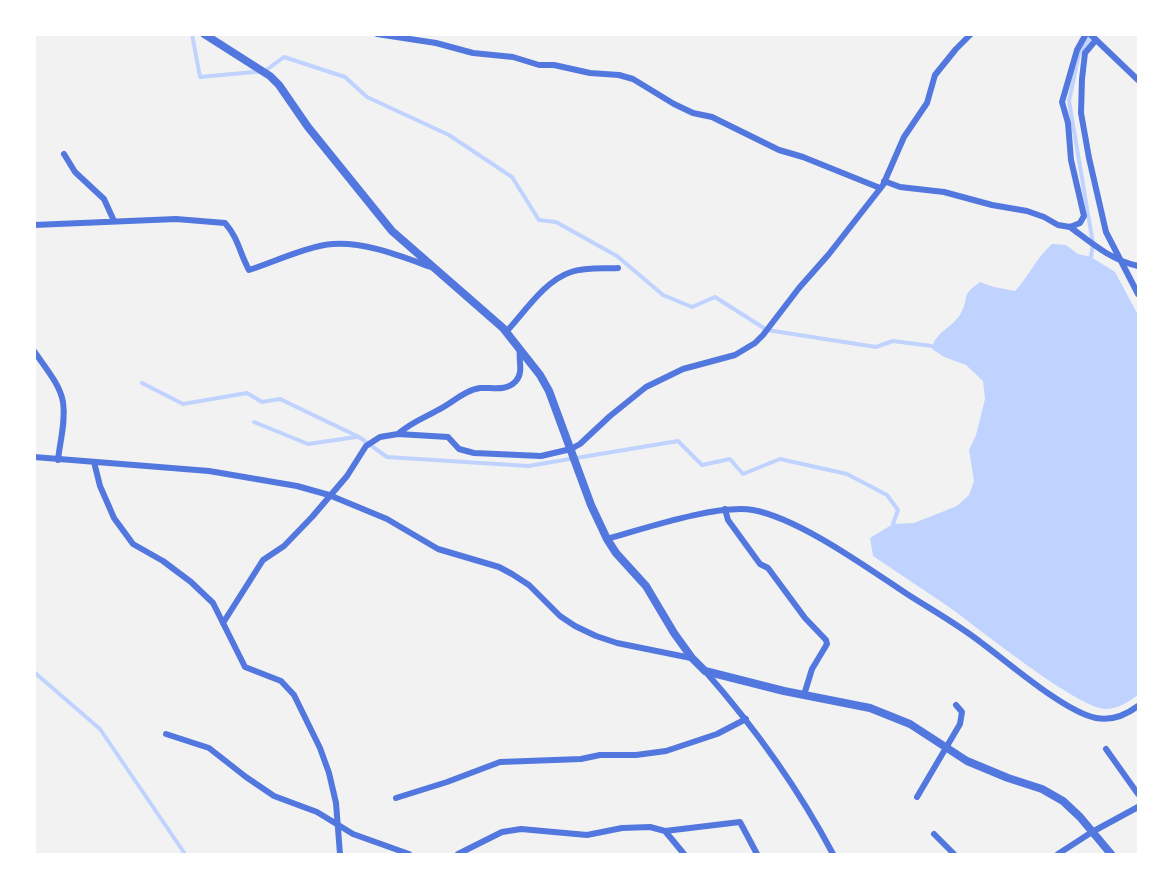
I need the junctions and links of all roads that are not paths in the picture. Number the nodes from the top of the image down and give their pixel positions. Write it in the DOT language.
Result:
graph roads {
  1 [pos="204,34"];
  2 [pos="377,34"];
  3 [pos="971,34"];
  4 [pos="1088,34"];
  5 [pos="1095,41"];
  6 [pos="1138,80"];
  7 [pos="64,154"];
  8 [pos="884,181"];
  9 [pos="880,188"];
  10 [pos="114,221"];
  11 [pos="34,225"];
  12 [pos="1070,228"];
  13 [pos="1121,262"];
  14 [pos="432,267"];
  15 [pos="1138,267"];
  16 [pos="618,268"];
  17 [pos="1138,294"];
  18 [pos="506,332"];
  19 [pos="520,349"];
  20 [pos="34,351"];
  21 [pos="398,434"];
  22 [pos="571,449"];
  23 [pos="34,457"];
  24 [pos="58,459"];
  25 [pos="94,462"];
  26 [pos="329,495"];
  27 [pos="725,509"];
  28 [pos="607,539"];
  29 [pos="224,623"];
  30 [pos="692,658"];
  31 [pos="705,671"];
  32 [pos="804,694"];
  33 [pos="956,705"];
  34 [pos="1138,706"];
  35 [pos="746,719"];
  36 [pos="166,735"];
  37 [pos="946,746"];
  38 [pos="1106,749"];
  39 [pos="1138,794"];
  40 [pos="917,797"];
  41 [pos="396,798"];
  42 [pos="1138,807"];
  43 [pos="338,823"];
  44 [pos="665,831"];
  45 [pos="1092,832"];
  46 [pos="934,834"];
  47 [pos="831,854"];
  48 [pos="340,855"];
  49 [pos="410,855"];
  50 [pos="458,855"];
  51 [pos="684,855"];
  52 [pos="757,855"];
  53 [pos="954,855"];
  54 [pos="1058,855"];
  55 [pos="1111,855"];
  1 -- 14 [label="street"];
  2 -- 9 [label="street"];
  3 -- 8 [label="street"];
  4 -- 5 [label="street"];
  4 -- 12 [label="street"];
  5 -- 6 [label="street"];
  5 -- 13 [label="street"];
  7 -- 10 [label="street"];
  8 -- 9 [label="street"];
  8 -- 12 [label="street"];
  9 -- 22 [label="street"];
  10 -- 11 [label="street"];
  10 -- 14 [label="street"];
  12 -- 13 [label="street"];
  13 -- 15 [label="street"];
  13 -- 17 [label="street"];
  14 -- 18 [label="street"];
  16 -- 18 [label="street"];
  18 -- 19 [label="street"];
  19 -- 21 [label="street"];
  19 -- 22 [label="street"];
  20 -- 24 [label="street"];
  21 -- 22 [label="street"];
  21 -- 26 [label="street"];
  22 -- 28 [label="street"];
  23 -- 24 [label="street"];
  24 -- 25 [label="street"];
  25 -- 26 [label="street"];
  25 -- 29 [label="street"];
  26 -- 29 [label="street"];
  26 -- 30 [label="street"];
  27 -- 28 [label="street"];
  27 -- 32 [label="street"];
  27 -- 34 [label="street"];
  28 -- 30 [label="street"];
  29 -- 43 [label="street"];
  30 -- 31 [label="street"];
  31 -- 32 [label="street"];
  31 -- 35 [label="street"];
  32 -- 37 [label="street"];
  33 -- 37 [label="street"];
  35 -- 41 [label="street"];
  35 -- 47 [label="street"];
  36 -- 43 [label="street"];
  37 -- 40 [label="street"];
  37 -- 45 [label="street"];
  38 -- 39 [label="street"];
  42 -- 45 [label="street"];
  43 -- 48 [label="street"];
  43 -- 49 [label="street"];
  44 -- 50 [label="street"];
  44 -- 51 [label="street"];
  44 -- 52 [label="street"];
  45 -- 54 [label="street"];
  45 -- 55 [label="street"];
  46 -- 53 [label="street"];
}
